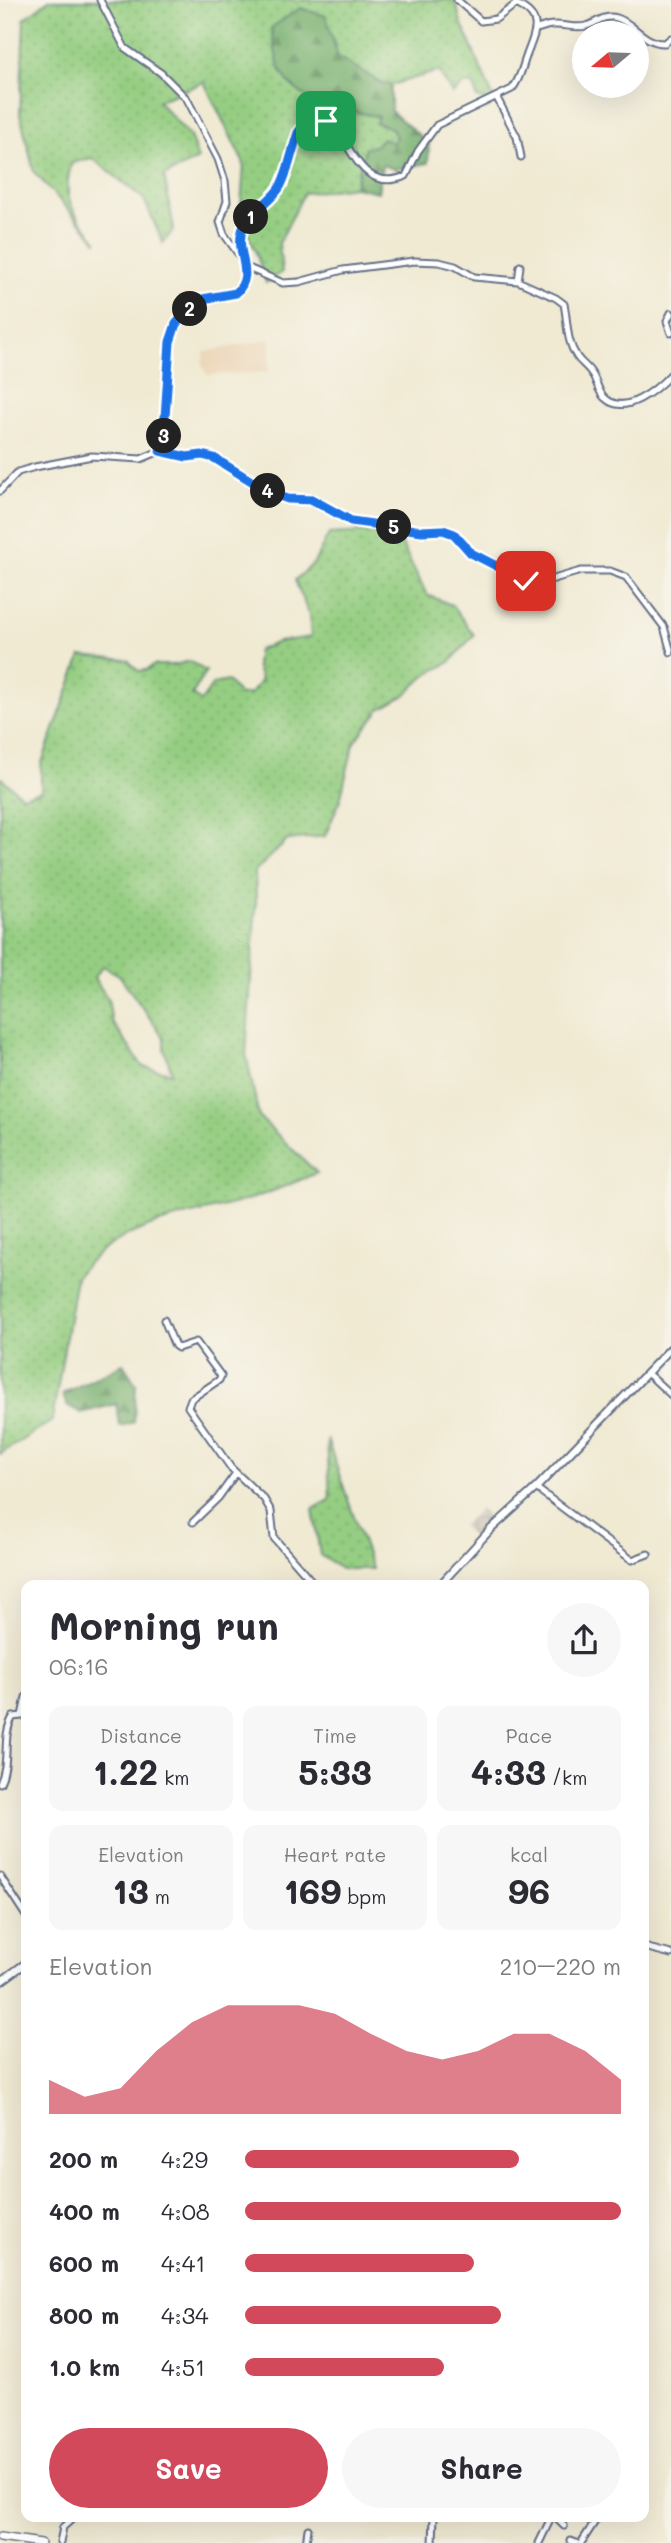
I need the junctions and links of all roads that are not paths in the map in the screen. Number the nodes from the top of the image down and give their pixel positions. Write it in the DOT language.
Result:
graph roads {
  1 [pos="100,0"];
  2 [pos="457,0"];
  3 [pos="513,3"];
  4 [pos="536,29"];
  5 [pos="671,38"];
  6 [pos="497,98"];
  7 [pos="521,157"];
  8 [pos="245,265"];
  9 [pos="520,266"];
  10 [pos="518,281"];
  11 [pos="671,313"];
  12 [pos="671,333"];
  13 [pos="671,374"];
  14 [pos="160,451"];
  15 [pos="0,491"];
  16 [pos="671,652"];
  17 [pos="164,1320"];
  18 [pos="671,1348"];
  19 [pos="647,1373"];
  20 [pos="671,1395"];
  21 [pos="236,1473"];
  22 [pos="536,1488"];
  23 [pos="193,1521"];
  24 [pos="648,1553"];
  25 [pos="311,1580"];
  26 [pos="445,1580"];
  27 [pos="21,1716"];
  28 [pos="0,1783"];
  29 [pos="0,1876"];
  30 [pos="21,1908"];
  31 [pos="649,1948"];
  32 [pos="671,1954"];
  33 [pos="21,1967"];
  34 [pos="0,1981"];
  35 [pos="69,2522"];
  36 [pos="434,2522"];
  37 [pos="560,2522"];
  38 [pos="595,2522"];
  39 [pos="550,2524"];
  40 [pos="564,2526"];
  41 [pos="308,2529"];
  42 [pos="0,2536"];
  43 [pos="41,2543"];
  44 [pos="60,2543"];
  45 [pos="306,2543"];
  46 [pos="433,2543"];
  47 [pos="539,2543"];
  48 [pos="581,2543"];
  1 -- 8 [label="street"];
  2 -- 3 [label="street"];
  3 -- 4 [label="street"];
  4 -- 5 [label="street"];
  4 -- 6 [label="street"];
  6 -- 7 [label="street"];
  6 -- 8 [label="street"];
  8 -- 10 [label="street"];
  8 -- 14 [label="street"];
  9 -- 10 [label="street"];
  10 -- 13 [label="street"];
  11 -- 12 [label="street"];
  14 -- 15 [label="street"];
  14 -- 16 [label="street"];
  17 -- 21 [label="street"];
  18 -- 19 [label="main road"];
  19 -- 20 [label="street"];
  19 -- 22 [label="main road"];
  21 -- 23 [label="street"];
  21 -- 25 [label="street"];
  22 -- 24 [label="street"];
  22 -- 26 [label="main road"];
  27 -- 28 [label="street"];
  29 -- 30 [label="street"];
  31 -- 32 [label="street"];
  33 -- 34 [label="main road"];
  35 -- 44 [label="street"];
  36 -- 46 [label="street"];
  37 -- 40 [label="street"];
  38 -- 48 [label="street"];
  39 -- 47 [label="street"];
  41 -- 45 [label="street"];
  42 -- 43 [label="highway"];
}
